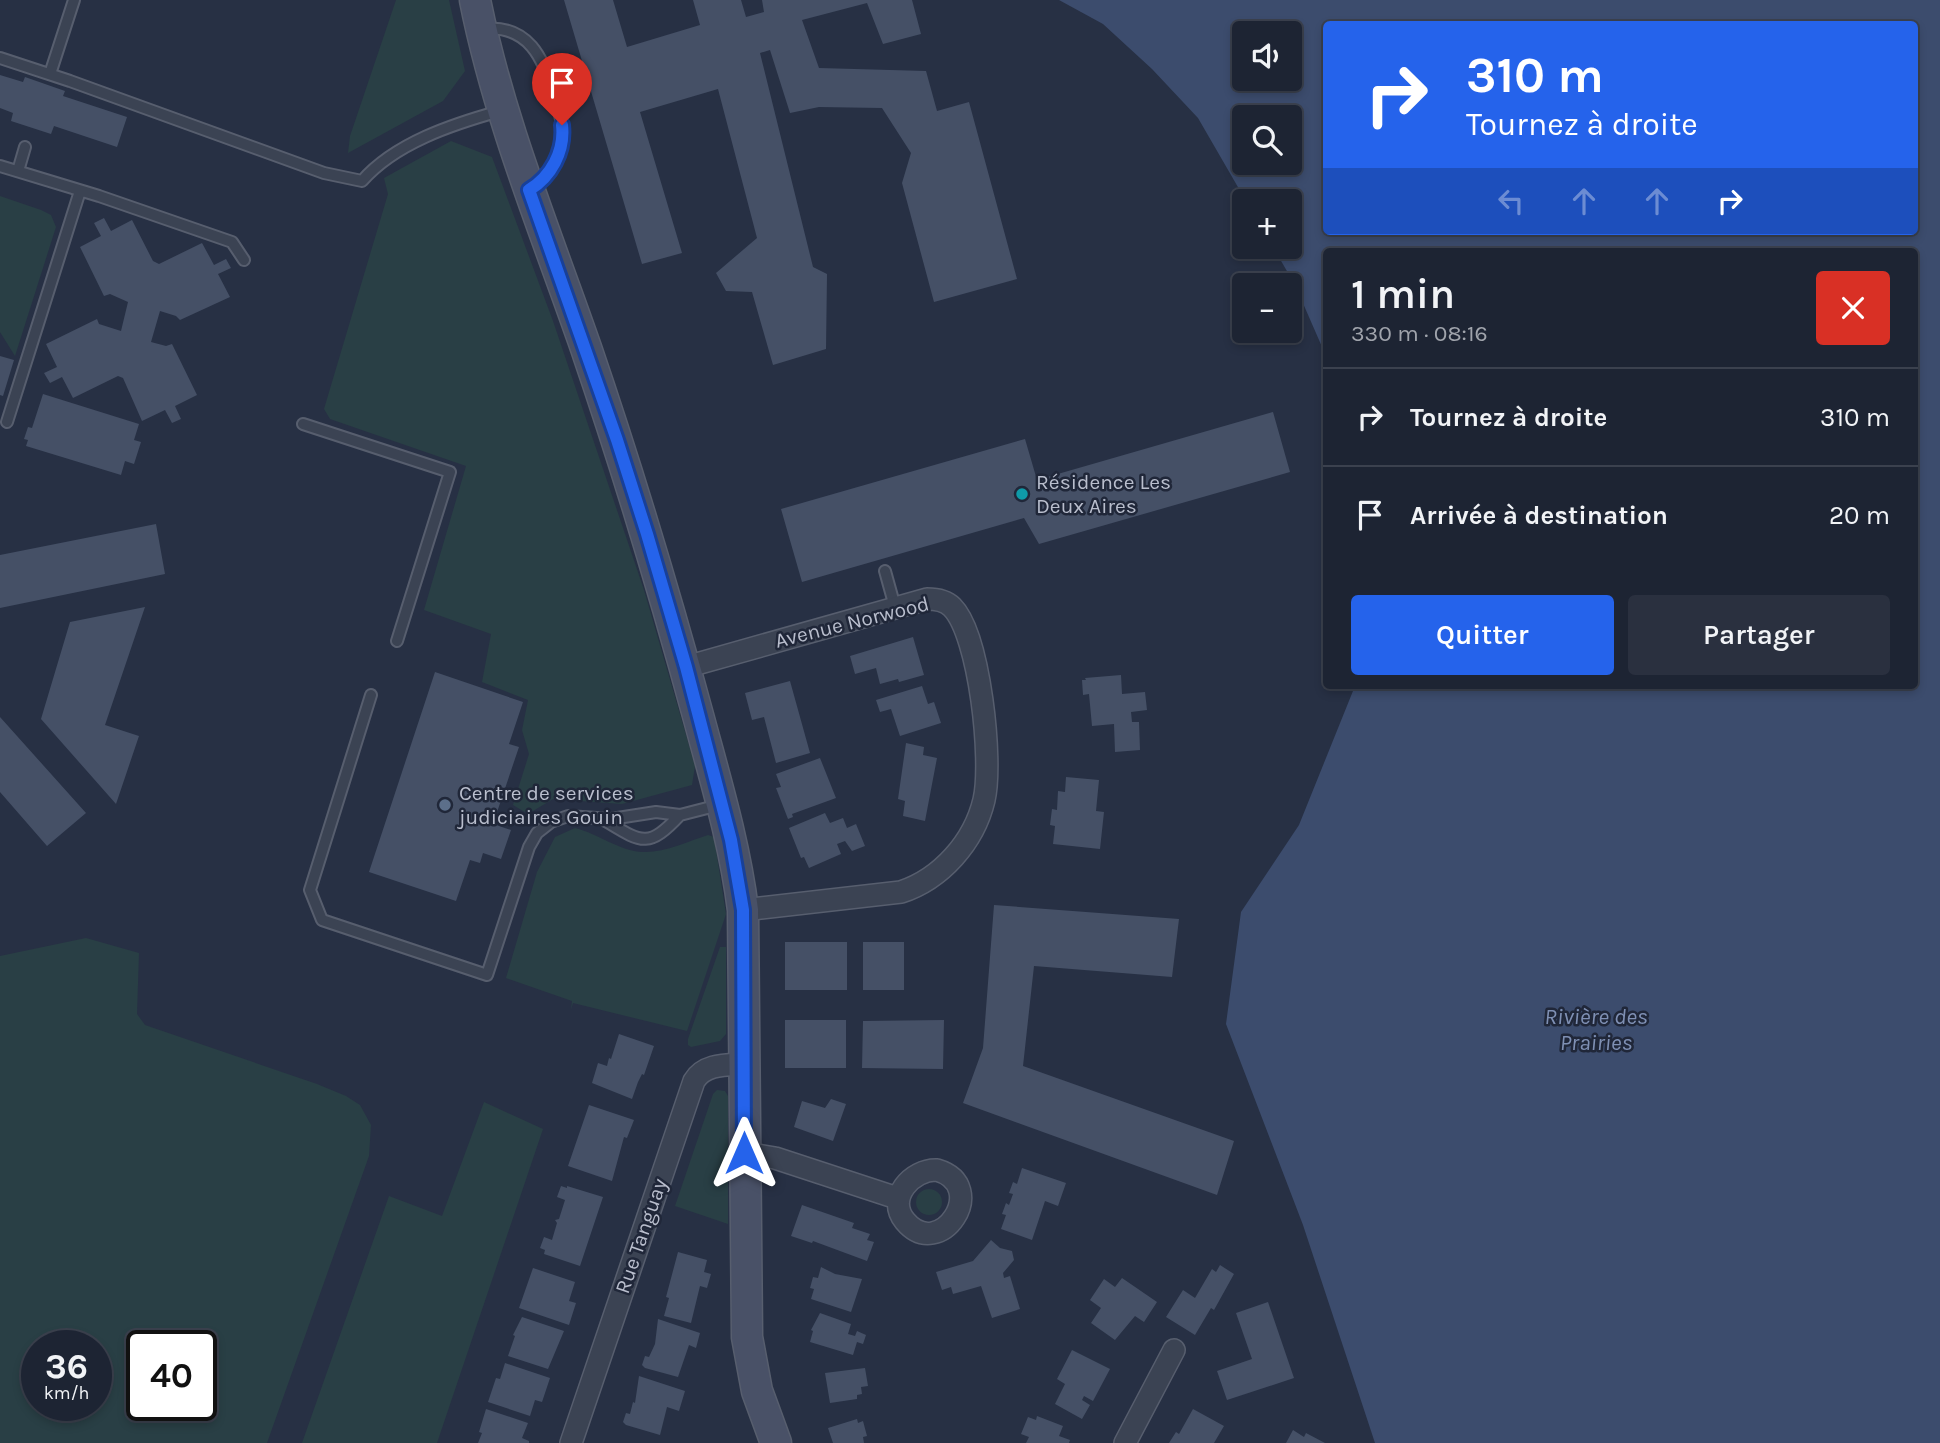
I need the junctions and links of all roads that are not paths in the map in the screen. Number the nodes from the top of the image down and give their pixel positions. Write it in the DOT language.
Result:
graph roads {
  1 [pos="74,0"];
  2 [pos="475,0"];
  3 [pos="481,29"];
  4 [pos="0,58"];
  5 [pos="50,74"];
  6 [pos="502,110"];
  7 [pos="25,147"];
  8 [pos="0,166"];
  9 [pos="18,172"];
  10 [pos="529,190"];
  11 [pos="80,191"];
  12 [pos="244,260"];
  13 [pos="7,422"];
  14 [pos="303,424"];
  15 [pos="885,571"];
  16 [pos="895,607"];
  17 [pos="397,641"];
  18 [pos="686,667"];
  19 [pos="371,695"];
  20 [pos="722,804"];
  21 [pos="680,815"];
  22 [pos="601,818"];
  23 [pos="743,910"];
  24 [pos="743,1064"];
  25 [pos="744,1153"];
  26 [pos="897,1198"];
  27 [pos="1174,1350"];
  28 [pos="571,1443"];
  29 [pos="776,1443"];
  30 [pos="1125,1443"];
  1 -- 5 [label="lane"];
  2 -- 3 [label="street"];
  3 -- 6 [label="street"];
  3 -- 10 [label="lane"];
  4 -- 5 [label="lane"];
  5 -- 6 [label="lane"];
  6 -- 10 [label="street"];
  7 -- 9 [label="lane"];
  8 -- 9 [label="lane"];
  9 -- 11 [label="lane"];
  10 -- 18 [label="street"];
  11 -- 12 [label="lane"];
  11 -- 13 [label="lane"];
  14 -- 17 [label="lane"];
  15 -- 16 [label="lane"];
  16 -- 18 [label="street, Avenue Norwood"];
  16 -- 23 [label="street, Avenue Norwood"];
  18 -- 20 [label="street"];
  19 -- 22 [label="lane"];
  20 -- 21 [label="lane"];
  20 -- 23 [label="street"];
  21 -- 22 [label="lane"];
  21 -- 22 [label="lane"];
  23 -- 24 [label="street"];
  24 -- 25 [label="street"];
  24 -- 28 [label="street, Rue Tanguay"];
  25 -- 26 [label="street"];
  25 -- 29 [label="street"];
  27 -- 30 [label="street"];
}
